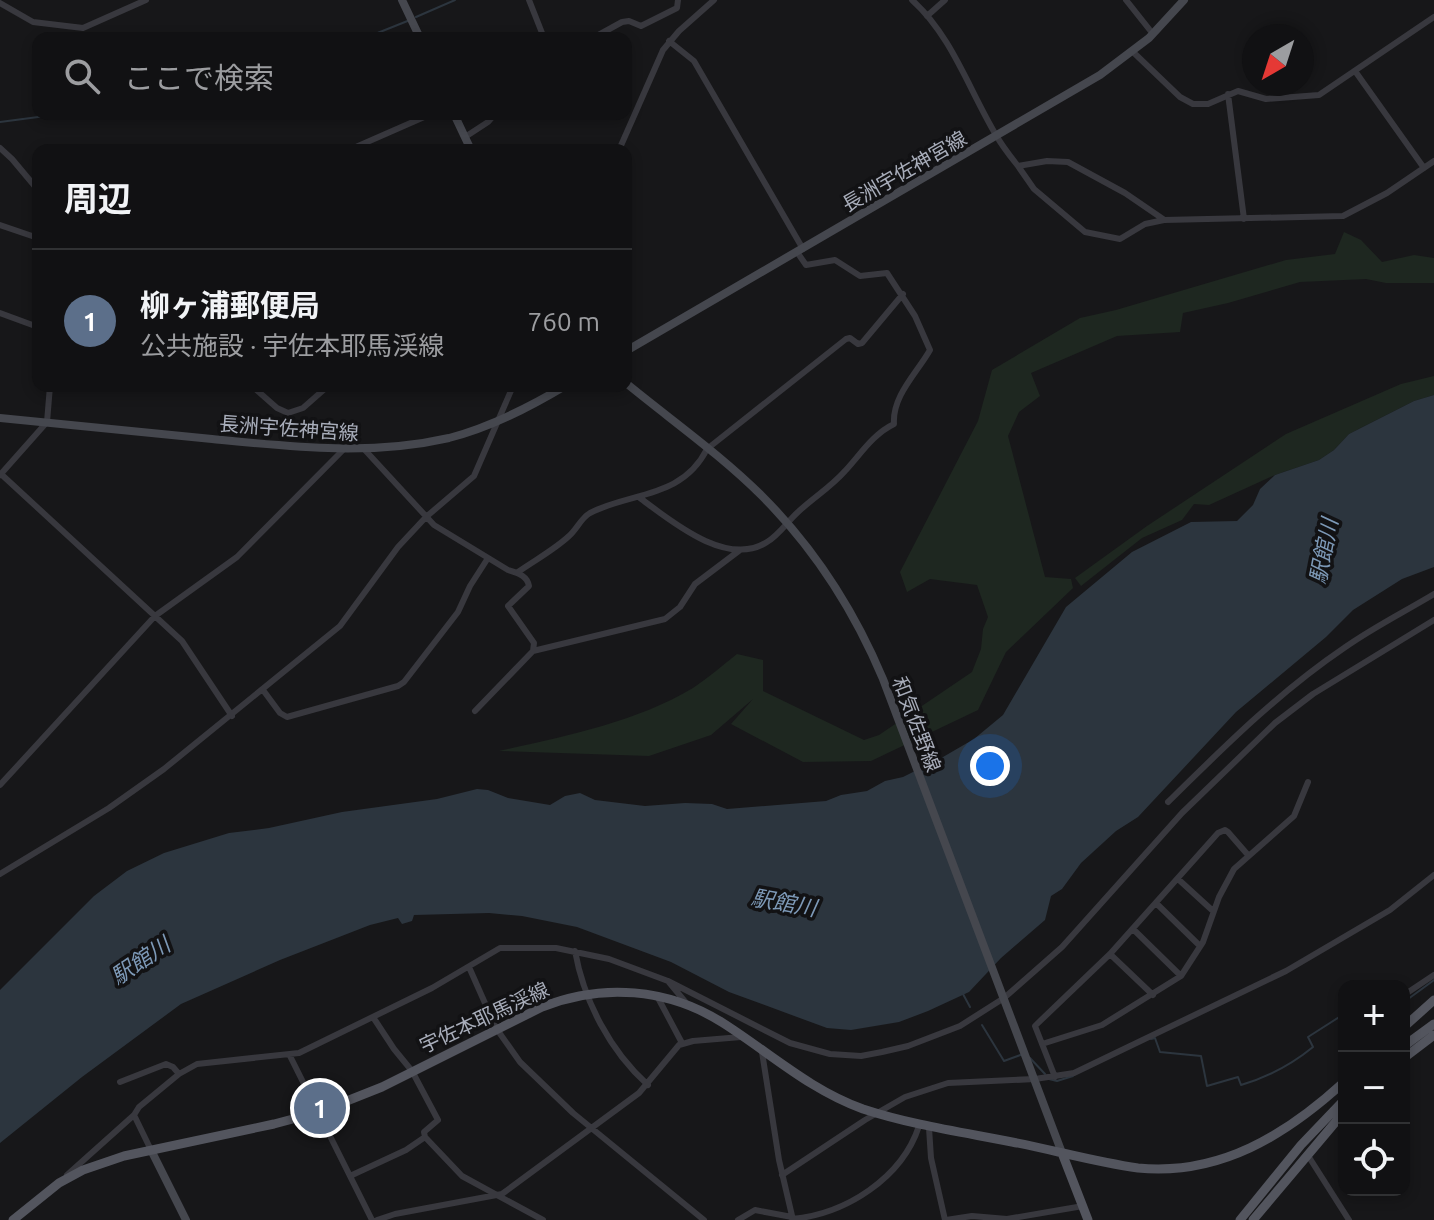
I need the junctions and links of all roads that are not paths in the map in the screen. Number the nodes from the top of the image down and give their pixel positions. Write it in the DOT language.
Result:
graph roads {
  1 [pos="146,0"];
  2 [pos="402,0"];
  3 [pos="529,0"];
  4 [pos="678,0"];
  5 [pos="714,0"];
  6 [pos="912,0"];
  7 [pos="945,0"];
  8 [pos="1126,0"];
  9 [pos="1184,0"];
  10 [pos="0,3"];
  11 [pos="927,16"];
  12 [pos="1434,17"];
  13 [pos="417,32"];
  14 [pos="542,32"];
  15 [pos="604,32"];
  16 [pos="1153,34"];
  17 [pos="669,41"];
  18 [pos="1132,51"];
  19 [pos="1355,71"];
  20 [pos="1228,94"];
  21 [pos="632,119"];
  22 [pos="417,120"];
  23 [pos="457,120"];
  24 [pos="490,120"];
  25 [pos="632,120"];
  26 [pos="996,136"];
  27 [pos="465,137"];
  28 [pos="363,144"];
  29 [pos="468,144"];
  30 [pos="622,144"];
  31 [pos="0,148"];
  32 [pos="1434,161"];
  33 [pos="1018,166"];
  34 [pos="1424,168"];
  35 [pos="32,183"];
  36 [pos="1244,219"];
  37 [pos="1164,220"];
  38 [pos="0,225"];
  39 [pos="32,236"];
  40 [pos="800,251"];
  41 [pos="903,294"];
  42 [pos="0,313"];
  43 [pos="32,325"];
  44 [pos="632,348"];
  45 [pos="632,388"];
  46 [pos="50,392"];
  47 [pos="259,392"];
  48 [pos="321,392"];
  49 [pos="510,392"];
  50 [pos="555,392"];
  51 [pos="0,418"];
  52 [pos="47,422"];
  53 [pos="495,423"];
  54 [pos="344,449"];
  55 [pos="364,449"];
  56 [pos="707,449"];
  57 [pos="0,475"];
  58 [pos="640,498"];
  59 [pos="426,517"];
  60 [pos="787,522"];
  61 [pos="740,550"];
  62 [pos="488,558"];
  63 [pos="518,572"];
  64 [pos="1434,594"];
  65 [pos="155,616"];
  66 [pos="1434,620"];
  67 [pos="533,651"];
  68 [pos="263,690"];
  69 [pos="475,711"];
  70 [pos="232,716"];
  71 [pos="1308,782"];
  72 [pos="0,785"];
  73 [pos="1168,802"];
  74 [pos="1248,855"];
  75 [pos="0,874"];
  76 [pos="1434,875"];
  77 [pos="1178,879"];
  78 [pos="1156,903"];
  79 [pos="1213,911"];
  80 [pos="1133,929"];
  81 [pos="1200,946"];
  82 [pos="575,951"];
  83 [pos="1110,954"];
  84 [pos="469,967"];
  85 [pos="1434,975"];
  86 [pos="1181,976"];
  87 [pos="668,981"];
  88 [pos="1410,991"];
  89 [pos="586,993"];
  90 [pos="1153,995"];
  91 [pos="657,996"];
  92 [pos="1004,996"];
  93 [pos="1434,1000"];
  94 [pos="689,1006"];
  95 [pos="373,1017"];
  96 [pos="1410,1022"];
  97 [pos="1434,1024"];
  98 [pos="496,1028"];
  99 [pos="1434,1035"];
  100 [pos="741,1037"];
  101 [pos="1410,1042"];
  102 [pos="682,1043"];
  103 [pos="1042,1044"];
  104 [pos="762,1052"];
  105 [pos="1410,1053"];
  106 [pos="290,1056"];
  107 [pos="412,1071"];
  108 [pos="179,1074"];
  109 [pos="1055,1077"];
  110 [pos="1035,1079"];
  111 [pos="120,1082"];
  112 [pos="648,1085"];
  113 [pos="1338,1087"];
  114 [pos="1338,1107"];
  115 [pos="319,1112"];
  116 [pos="877,1113"];
  117 [pos="134,1115"];
  118 [pos="1338,1118"];
  119 [pos="924,1127"];
  120 [pos="592,1129"];
  121 [pos="1288,1129"];
  122 [pos="425,1137"];
  123 [pos="1304,1149"];
  124 [pos="151,1150"];
  125 [pos="1062,1153"];
  126 [pos="782,1175"];
  127 [pos="350,1176"];
  128 [pos="59,1183"];
  129 [pos="498,1195"];
  130 [pos="1083,1206"];
  131 [pos="396,1217"];
  132 [pos="538,1219"];
  133 [pos="792,1219"];
  134 [pos="13,1220"];
  135 [pos="186,1220"];
  136 [pos="374,1220"];
  137 [pos="704,1220"];
  138 [pos="738,1220"];
  139 [pos="946,1220"];
  140 [pos="1088,1220"];
  141 [pos="1240,1220"];
  142 [pos="1253,1220"];
  143 [pos="1349,1220"];
  1 -- 10 [label="street"];
  2 -- 13 [label="main road"];
  3 -- 14 [label="street"];
  4 -- 15 [label="street"];
  5 -- 17 [label="street"];
  6 -- 11 [label="street"];
  7 -- 11 [label="street"];
  8 -- 16 [label="street"];
  9 -- 16 [label="main road, 長洲宇佐神宮線"];
  11 -- 26 [label="street"];
  12 -- 19 [label="street"];
  16 -- 18 [label="main road, 長洲宇佐神宮線"];
  17 -- 21 [label="street"];
  17 -- 40 [label="street"];
  18 -- 20 [label="street"];
  18 -- 26 [label="main road, 長洲宇佐神宮線"];
  19 -- 20 [label="street"];
  19 -- 34 [label="street"];
  20 -- 36 [label="street"];
  22 -- 28 [label="street"];
  23 -- 27 [label="main road"];
  24 -- 27 [label="street"];
  25 -- 30 [label="street"];
  26 -- 33 [label="street"];
  26 -- 40 [label="main road, 長洲宇佐神宮線"];
  27 -- 29 [label="main road"];
  31 -- 35 [label="street"];
  32 -- 34 [label="street"];
  33 -- 37 [label="street"];
  33 -- 37 [label="street"];
  34 -- 36 [label="street"];
  36 -- 37 [label="street"];
  38 -- 39 [label="street"];
  40 -- 41 [label="street"];
  40 -- 44 [label="main road, 長洲宇佐神宮線"];
  41 -- 56 [label="street"];
  41 -- 60 [label="street"];
  42 -- 43 [label="street"];
  45 -- 56 [label="main road, 和気佐野線"];
  46 -- 52 [label="street"];
  47 -- 48 [label="street"];
  49 -- 53 [label="street"];
  50 -- 53 [label="main road, 長洲宇佐神宮線"];
  51 -- 52 [label="main road, 長洲宇佐神宮線"];
  52 -- 54 [label="main road, 長洲宇佐神宮線"];
  52 -- 57 [label="street"];
  53 -- 55 [label="main road, 長洲宇佐神宮線"];
  53 -- 59 [label="street"];
  54 -- 55 [label="main road, 長洲宇佐神宮線"];
  54 -- 65 [label="street"];
  55 -- 59 [label="street"];
  56 -- 58 [label="street"];
  56 -- 60 [label="main road, 和気佐野線"];
  57 -- 65 [label="street"];
  58 -- 61 [label="street"];
  58 -- 63 [label="street"];
  59 -- 62 [label="street"];
  59 -- 68 [label="street"];
  60 -- 61 [label="street"];
  60 -- 92 [label="main road, 和気佐野線"];
  61 -- 67 [label="street"];
  62 -- 63 [label="street"];
  62 -- 68 [label="street"];
  63 -- 67 [label="street"];
  64 -- 73 [label="street"];
  65 -- 70 [label="street"];
  65 -- 72 [label="street"];
  66 -- 92 [label="street"];
  67 -- 69 [label="street"];
  68 -- 70 [label="street"];
  70 -- 75 [label="street"];
  71 -- 74 [label="street"];
  74 -- 77 [label="street"];
  74 -- 79 [label="street"];
  76 -- 109 [label="street"];
  77 -- 78 [label="street"];
  77 -- 79 [label="street"];
  78 -- 80 [label="street"];
  78 -- 81 [label="street"];
  79 -- 81 [label="street"];
  80 -- 83 [label="street"];
  80 -- 86 [label="street"];
  81 -- 86 [label="street"];
  82 -- 84 [label="street"];
  82 -- 87 [label="street"];
  82 -- 89 [label="street"];
  83 -- 90 [label="street"];
  83 -- 103 [label="street"];
  84 -- 95 [label="street"];
  84 -- 98 [label="street"];
  85 -- 88 [label="street"];
  86 -- 90 [label="street"];
  87 -- 92 [label="street"];
  87 -- 94 [label="street"];
  89 -- 91 [label="main road, 宇佐本耶馬渓線"];
  89 -- 98 [label="main road, 宇佐本耶馬渓線"];
  89 -- 112 [label="street"];
  90 -- 103 [label="street"];
  91 -- 94 [label="main road, 宇佐本耶馬渓線"];
  91 -- 102 [label="street"];
  92 -- 110 [label="main road, 和気佐野線"];
  93 -- 96 [label="main road"];
  94 -- 100 [label="main road, 宇佐本耶馬渓線"];
  95 -- 106 [label="street"];
  95 -- 107 [label="street"];
  97 -- 101 [label="main road"];
  98 -- 107 [label="main road, 宇佐本耶馬渓線"];
  98 -- 120 [label="street"];
  99 -- 105 [label="main road"];
  100 -- 102 [label="street"];
  100 -- 104 [label="main road, 宇佐本耶馬渓線"];
  102 -- 112 [label="street"];
  103 -- 109 [label="street"];
  104 -- 116 [label="main road, 宇佐本耶馬渓線"];
  104 -- 126 [label="street"];
  106 -- 108 [label="street"];
  106 -- 115 [label="street"];
  107 -- 115 [label="main road, 宇佐本耶馬渓線"];
  107 -- 122 [label="street"];
  108 -- 111 [label="street"];
  108 -- 117 [label="street"];
  109 -- 110 [label="street"];
  110 -- 116 [label="street"];
  110 -- 125 [label="main road, 和気佐野線"];
  112 -- 120 [label="street"];
  113 -- 121 [label="main road, 宇佐本耶馬渓線"];
  114 -- 123 [label="main road"];
  115 -- 124 [label="main road, 宇佐本耶馬渓線"];
  115 -- 127 [label="street"];
  116 -- 119 [label="main road, 宇佐本耶馬渓線"];
  116 -- 126 [label="street"];
  117 -- 124 [label="street"];
  117 -- 128 [label="street"];
  118 -- 123 [label="main road"];
  119 -- 125 [label="main road, 宇佐本耶馬渓線"];
  119 -- 133 [label="street"];
  119 -- 139 [label="street"];
  120 -- 129 [label="street"];
  120 -- 137 [label="street"];
  121 -- 123 [label="main road"];
  121 -- 125 [label="main road, 宇佐本耶馬渓線"];
  122 -- 127 [label="street"];
  122 -- 129 [label="street"];
  123 -- 141 [label="main road"];
  123 -- 142 [label="main road"];
  123 -- 143 [label="street"];
  124 -- 128 [label="main road, 宇佐本耶馬渓線"];
  124 -- 135 [label="main road"];
  125 -- 130 [label="main road"];
  126 -- 133 [label="street"];
  127 -- 136 [label="street"];
  128 -- 134 [label="main road, 宇佐本耶馬渓線"];
  129 -- 131 [label="street"];
  129 -- 132 [label="street"];
  130 -- 139 [label="street"];
  130 -- 140 [label="main road"];
  131 -- 136 [label="street"];
  133 -- 138 [label="street"];
}
